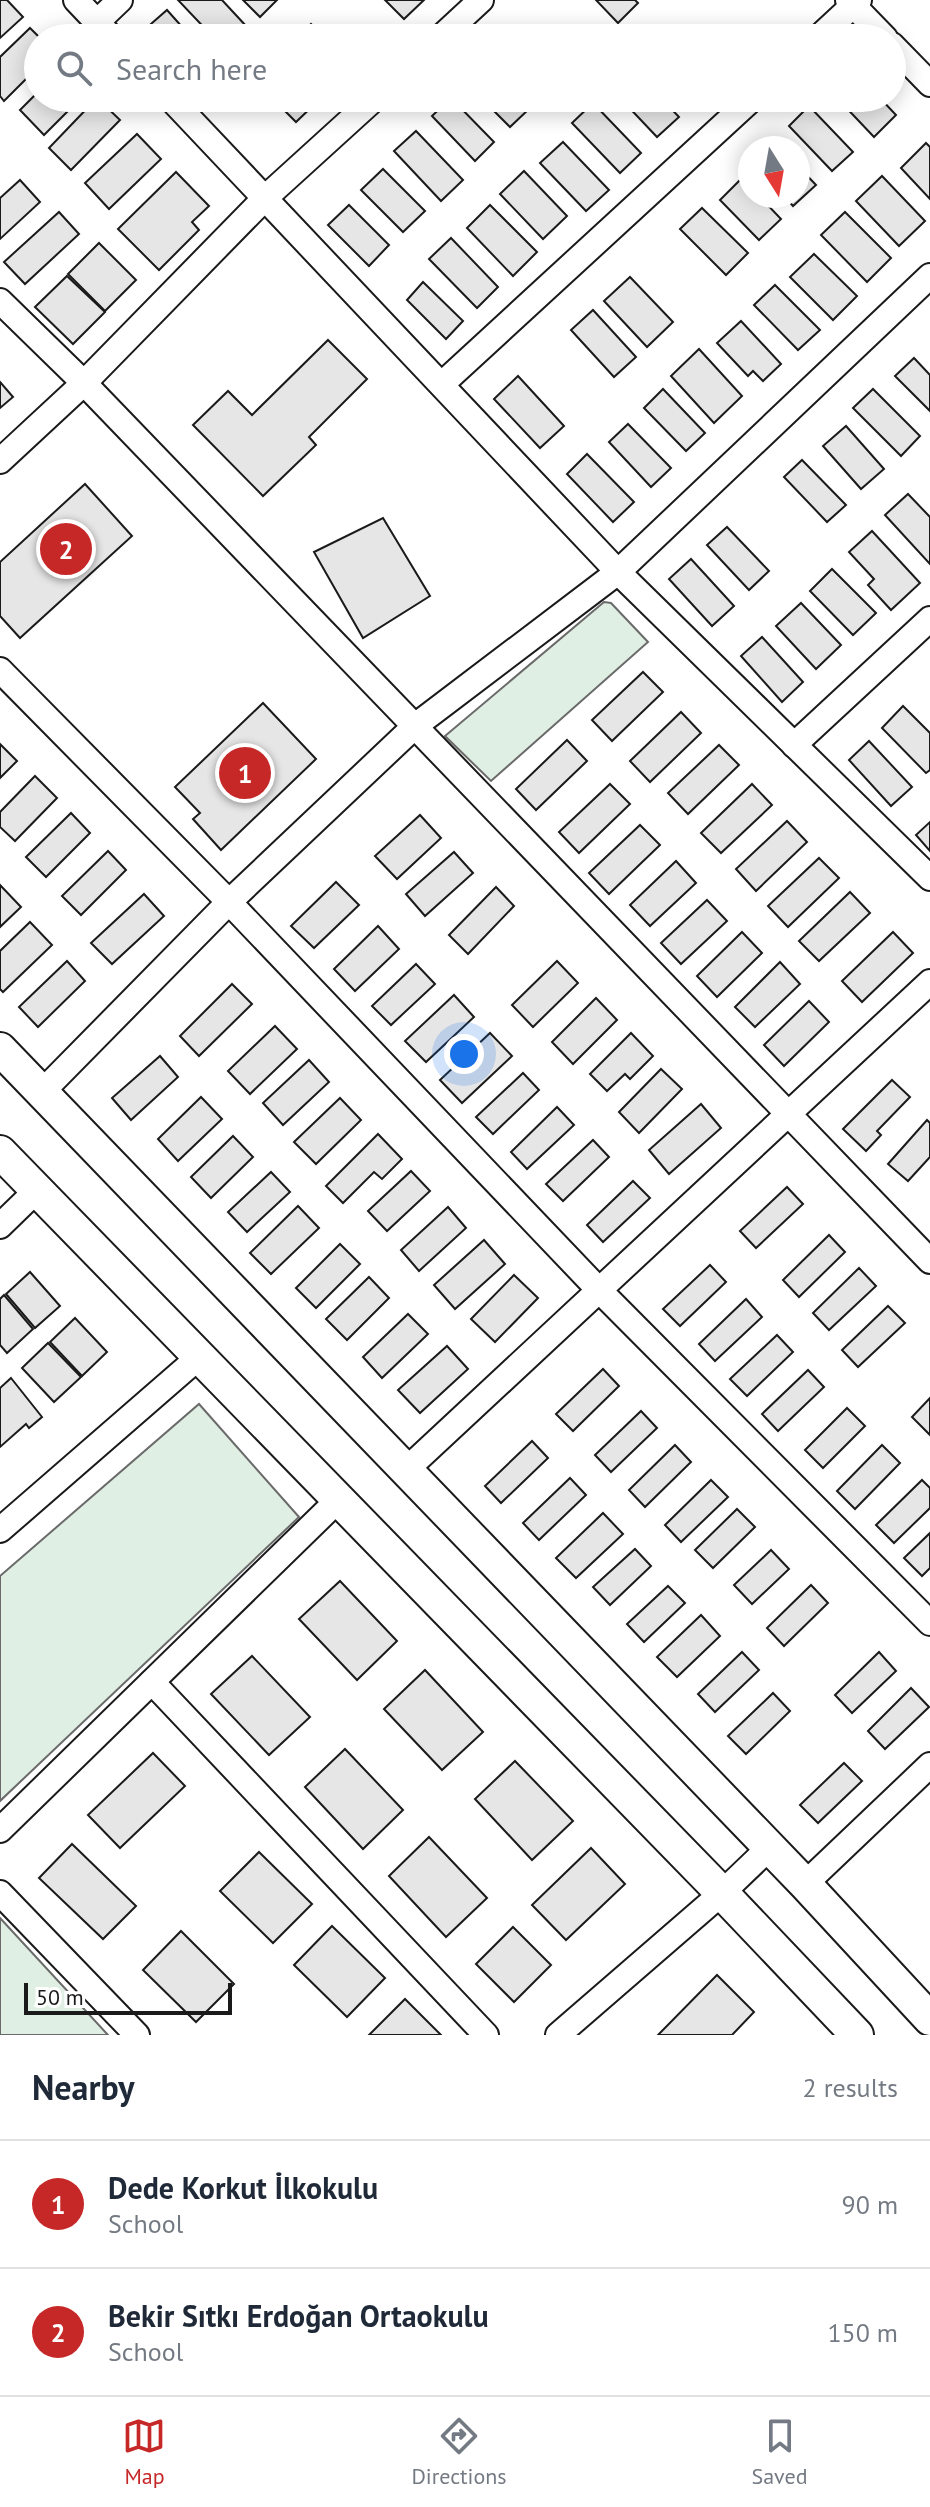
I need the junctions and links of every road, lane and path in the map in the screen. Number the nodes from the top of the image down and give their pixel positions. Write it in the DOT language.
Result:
graph roads {
  1 [pos="76,0"];
  2 [pos="120,0"];
  3 [pos="481,0"];
  4 [pos="854,2"];
  5 [pos="98,24"];
  6 [pos="107,24"];
  7 [pos="455,24"];
  8 [pos="832,24"];
  9 [pos="873,24"];
  10 [pos="906,59"];
  11 [pos="930,84"];
  12 [pos="183,112"];
  13 [pos="360,112"];
  14 [pos="738,112"];
  15 [pos="265,198"];
  16 [pos="930,276"];
  17 [pos="0,301"];
  18 [pos="84,383"];
  19 [pos="442,384"];
  20 [pos="0,461"];
  21 [pos="618,572"];
  22 [pos="930,619"];
  23 [pos="0,670"];
  24 [pos="415,726"];
  25 [pos="794,745"];
  26 [pos="930,878"];
  27 [pos="229,902"];
  28 [pos="930,982"];
  29 [pos="0,1049"];
  30 [pos="42,1092"];
  31 [pos="788,1114"];
  32 [pos="0,1152"];
  33 [pos="37,1190"];
  34 [pos="0,1226"];
  35 [pos="930,1261"];
  36 [pos="599,1290"];
  37 [pos="199,1357"];
  38 [pos="406,1470"];
  39 [pos="337,1501"];
  40 [pos="0,1530"];
  41 [pos="930,1623"];
  42 [pos="152,1682"];
  43 [pos="930,1765"];
  44 [pos="0,1830"];
  45 [pos="770,1847"];
  46 [pos="805,1884"];
  47 [pos="0,1893"];
  48 [pos="722,1893"];
  49 [pos="930,2019"];
  50 [pos="137,2035"];
  51 [pos="486,2035"];
  52 [pos="558,2035"];
  53 [pos="857,2035"];
  1 -- 5 [label="street"];
  2 -- 6 [label="street"];
  3 -- 7 [label="street"];
  4 -- 8 [label="street"];
  4 -- 9 [label="street"];
  10 -- 11 [label="street"];
  12 -- 15 [label="street"];
  13 -- 15 [label="street"];
  14 -- 19 [label="street"];
  15 -- 18 [label="street"];
  15 -- 19 [label="street"];
  16 -- 21 [label="street"];
  17 -- 18 [label="street"];
  18 -- 20 [label="street"];
  18 -- 24 [label="street"];
  19 -- 21 [label="street"];
  21 -- 24 [label="street"];
  21 -- 25 [label="street"];
  22 -- 25 [label="street"];
  23 -- 27 [label="street"];
  24 -- 27 [label="street"];
  24 -- 31 [label="street"];
  25 -- 26 [label="street"];
  27 -- 30 [label="street"];
  27 -- 36 [label="street"];
  28 -- 31 [label="street"];
  29 -- 30 [label="street"];
  30 -- 38 [label="street"];
  31 -- 35 [label="street"];
  31 -- 36 [label="street"];
  32 -- 33 [label="street"];
  33 -- 34 [label="street"];
  33 -- 37 [label="street"];
  36 -- 38 [label="street"];
  36 -- 41 [label="street"];
  37 -- 39 [label="street"];
  37 -- 40 [label="street"];
  38 -- 45 [label="street"];
  39 -- 42 [label="street"];
  39 -- 48 [label="street"];
  42 -- 44 [label="street"];
  42 -- 51 [label="street"];
  43 -- 46 [label="street"];
  45 -- 46 [label="street"];
  45 -- 48 [label="street"];
  46 -- 49 [label="street"];
  47 -- 50 [label="street"];
  48 -- 52 [label="street"];
  48 -- 53 [label="street"];
}
